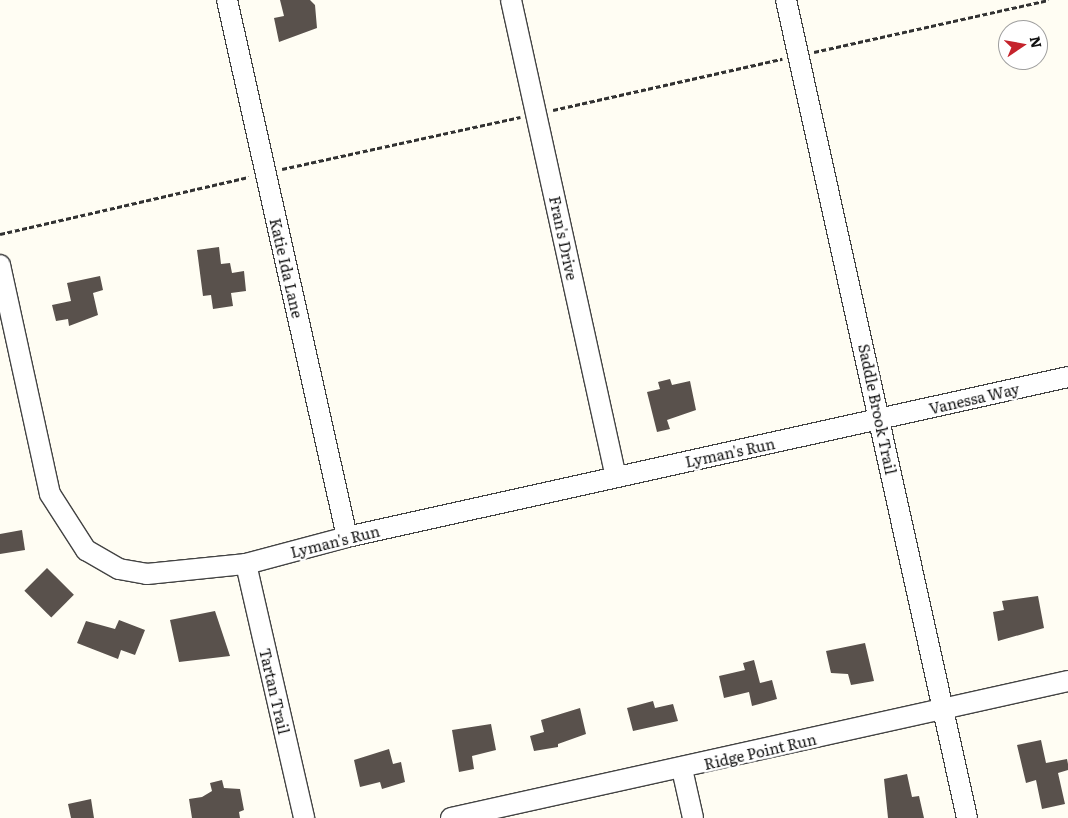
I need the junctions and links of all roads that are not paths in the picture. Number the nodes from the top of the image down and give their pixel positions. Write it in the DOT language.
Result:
graph roads {
  1 [pos="227,0"];
  2 [pos="511,0"];
  3 [pos="786,0"];
  4 [pos="0,265"];
  5 [pos="1068,377"];
  6 [pos="880,420"];
  7 [pos="616,476"];
  8 [pos="347,537"];
  9 [pos="246,564"];
  10 [pos="1068,682"];
  11 [pos="943,708"];
  12 [pos="682,769"];
  13 [pos="304,818"];
  14 [pos="452,818"];
  15 [pos="693,818"];
  16 [pos="967,818"];
  1 -- 8 [label="street, Katie Ida Lane"];
  2 -- 7 [label="street, Fran's Drive"];
  3 -- 6 [label="street, Saddle Brook Trail"];
  4 -- 9 [label="street, Lyman's Run"];
  5 -- 6 [label="street, Vanessa Way"];
  6 -- 7 [label="street, Lyman's Run"];
  6 -- 11 [label="street, Saddle Brook Trail"];
  7 -- 8 [label="street, Lyman's Run"];
  8 -- 9 [label="street, Lyman's Run"];
  9 -- 13 [label="street, Tartan Trail"];
  10 -- 11 [label="street, Ridge Point Run"];
  11 -- 12 [label="street, Ridge Point Run"];
  11 -- 16 [label="street, Saddle Brook Trail"];
  12 -- 14 [label="street, Ridge Point Run"];
  12 -- 15 [label="street"];
}
